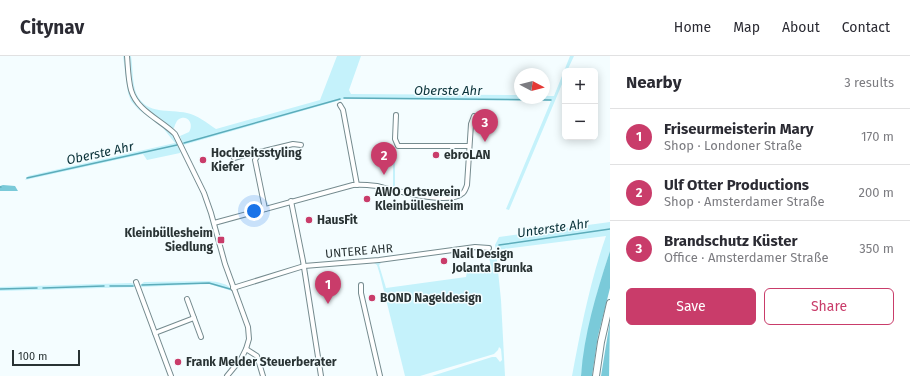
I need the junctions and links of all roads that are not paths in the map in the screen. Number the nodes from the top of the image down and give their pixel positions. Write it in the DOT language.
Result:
graph roads {
  1 [pos="127,56"];
  2 [pos="340,105"];
  3 [pos="396,116"];
  4 [pos="474,116"];
  5 [pos="301,145"];
  6 [pos="470,146"];
  7 [pos="257,156"];
  8 [pos="234,158"];
  9 [pos="357,185"];
  10 [pos="291,201"];
  11 [pos="265,209"];
  12 [pos="214,223"];
  13 [pos="490,248"];
  14 [pos="304,266"];
  15 [pos="136,282"];
  16 [pos="361,285"];
  17 [pos="233,288"];
  18 [pos="188,299"];
  19 [pos="610,303"];
  20 [pos="194,318"];
  21 [pos="155,333"];
  22 [pos="201,337"];
  23 [pos="246,349"];
  24 [pos="171,376"];
  25 [pos="227,376"];
  26 [pos="263,376"];
  27 [pos="321,376"];
  28 [pos="380,376"];
  29 [pos="596,376"];
  1 -- 12 [label="street"];
  2 -- 9 [label="street"];
  3 -- 6 [label="street"];
  4 -- 6 [label="street"];
  5 -- 7 [label="street"];
  6 -- 9 [label="street"];
  7 -- 8 [label="street"];
  7 -- 11 [label="street"];
  9 -- 10 [label="street"];
  10 -- 11 [label="street"];
  10 -- 14 [label="street"];
  11 -- 12 [label="street"];
  12 -- 17 [label="street"];
  13 -- 14 [label="street, UNTERE AHR"];
  14 -- 17 [label="street, UNTERE AHR"];
  14 -- 27 [label="street"];
  15 -- 21 [label="street"];
  16 -- 28 [label="street"];
  17 -- 23 [label="street"];
  18 -- 20 [label="street"];
  19 -- 29 [label="main road"];
  20 -- 21 [label="street"];
  20 -- 22 [label="street"];
  21 -- 24 [label="street"];
  23 -- 25 [label="street"];
  23 -- 26 [label="street"];
}
